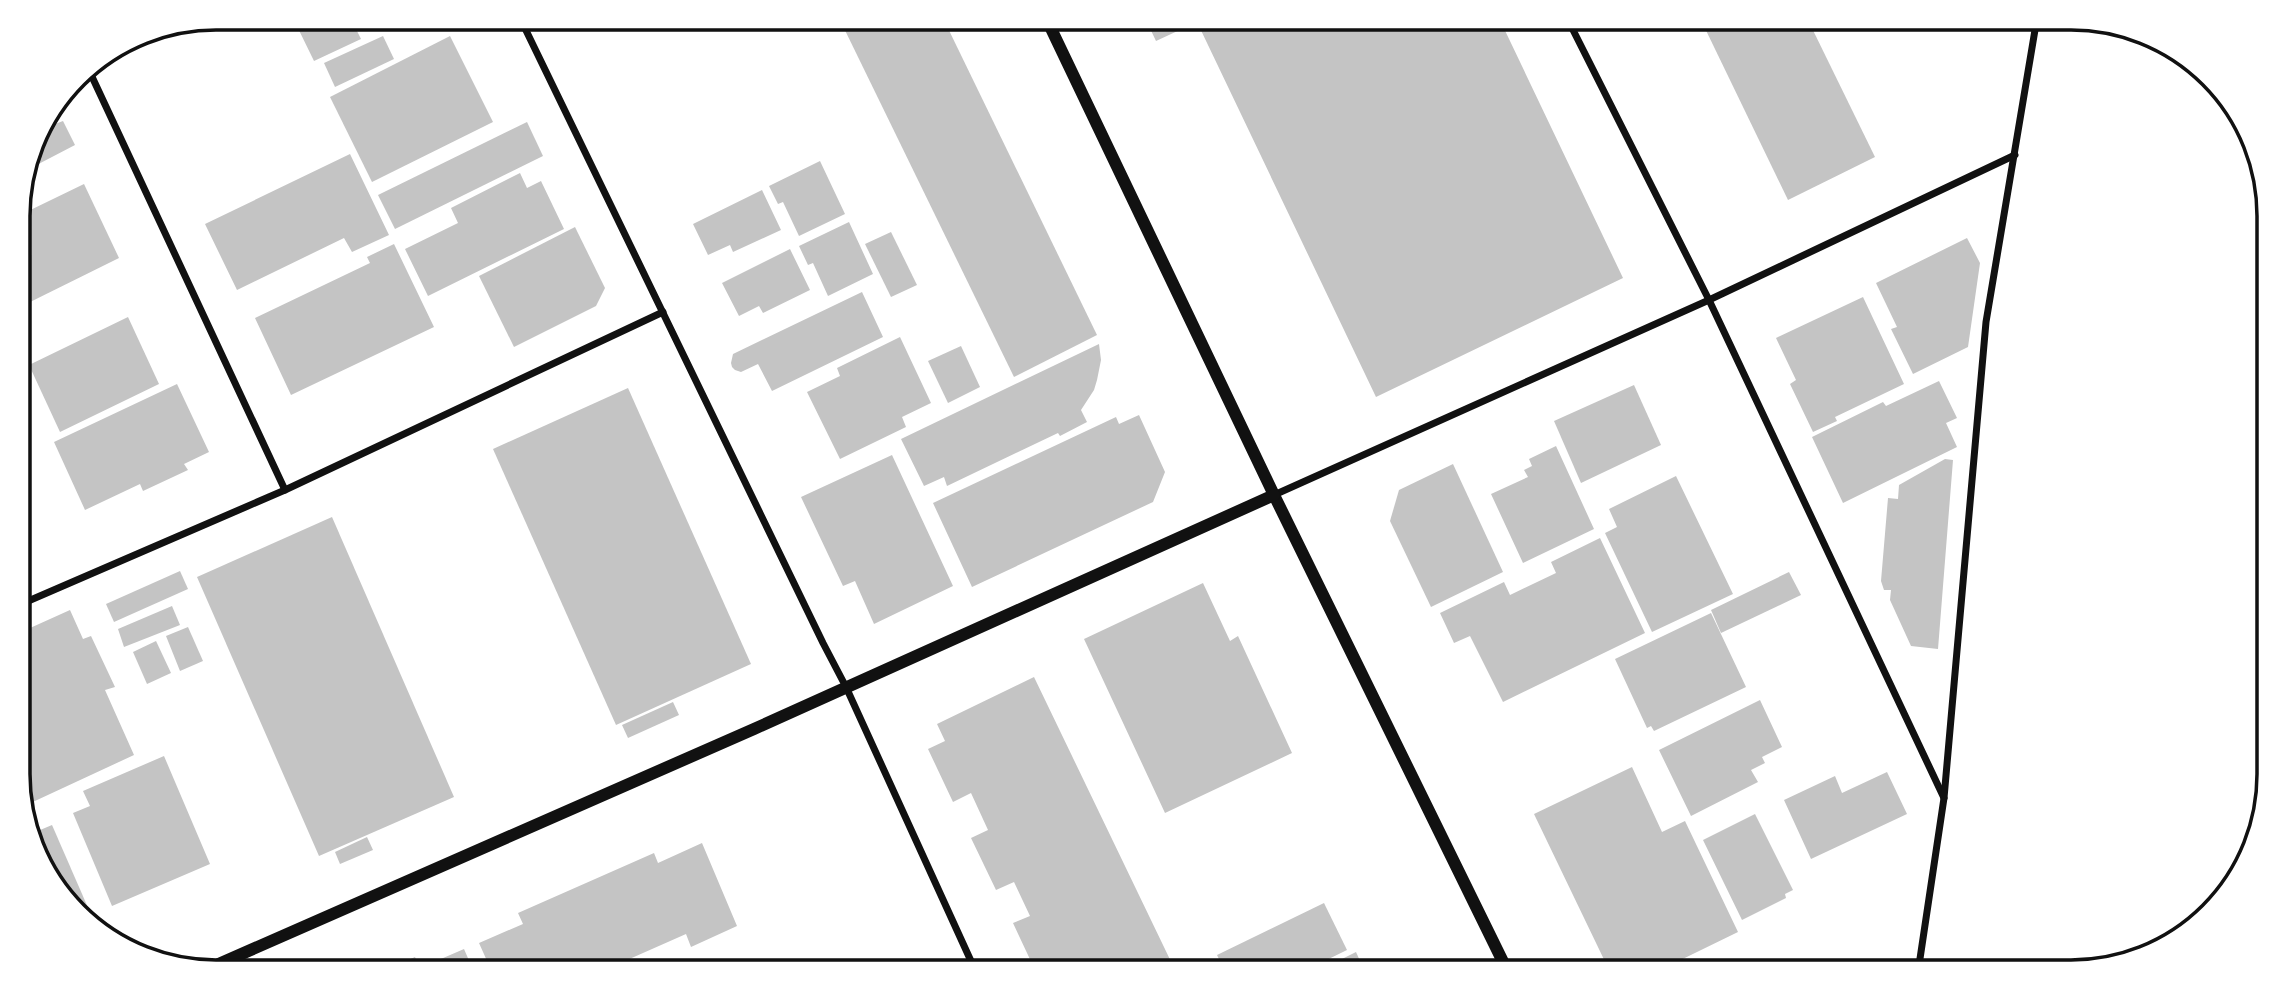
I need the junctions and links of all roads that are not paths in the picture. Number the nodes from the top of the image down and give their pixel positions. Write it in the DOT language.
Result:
graph roads {
  1 [pos="526,30"];
  2 [pos="1052,30"];
  3 [pos="1573,30"];
  4 [pos="2035,30"];
  5 [pos="92,77"];
  6 [pos="2015,155"];
  7 [pos="1709,300"];
  8 [pos="663,312"];
  9 [pos="285,490"];
  10 [pos="1274,495"];
  11 [pos="30,599"];
  12 [pos="846,687"];
  13 [pos="1944,798"];
  14 [pos="228,960"];
  15 [pos="971,960"];
  16 [pos="1502,960"];
  17 [pos="1920,960"];
  1 -- 8 [label="street"];
  2 -- 10 [label="street"];
  3 -- 7 [label="street"];
  4 -- 6 [label="street"];
  5 -- 9 [label="street"];
  6 -- 7 [label="street"];
  6 -- 13 [label="street"];
  7 -- 10 [label="street"];
  7 -- 13 [label="street"];
  8 -- 9 [label="street"];
  8 -- 12 [label="street"];
  9 -- 11 [label="street"];
  10 -- 12 [label="street"];
  10 -- 16 [label="street"];
  12 -- 14 [label="street"];
  12 -- 15 [label="street"];
  13 -- 17 [label="street"];
}
